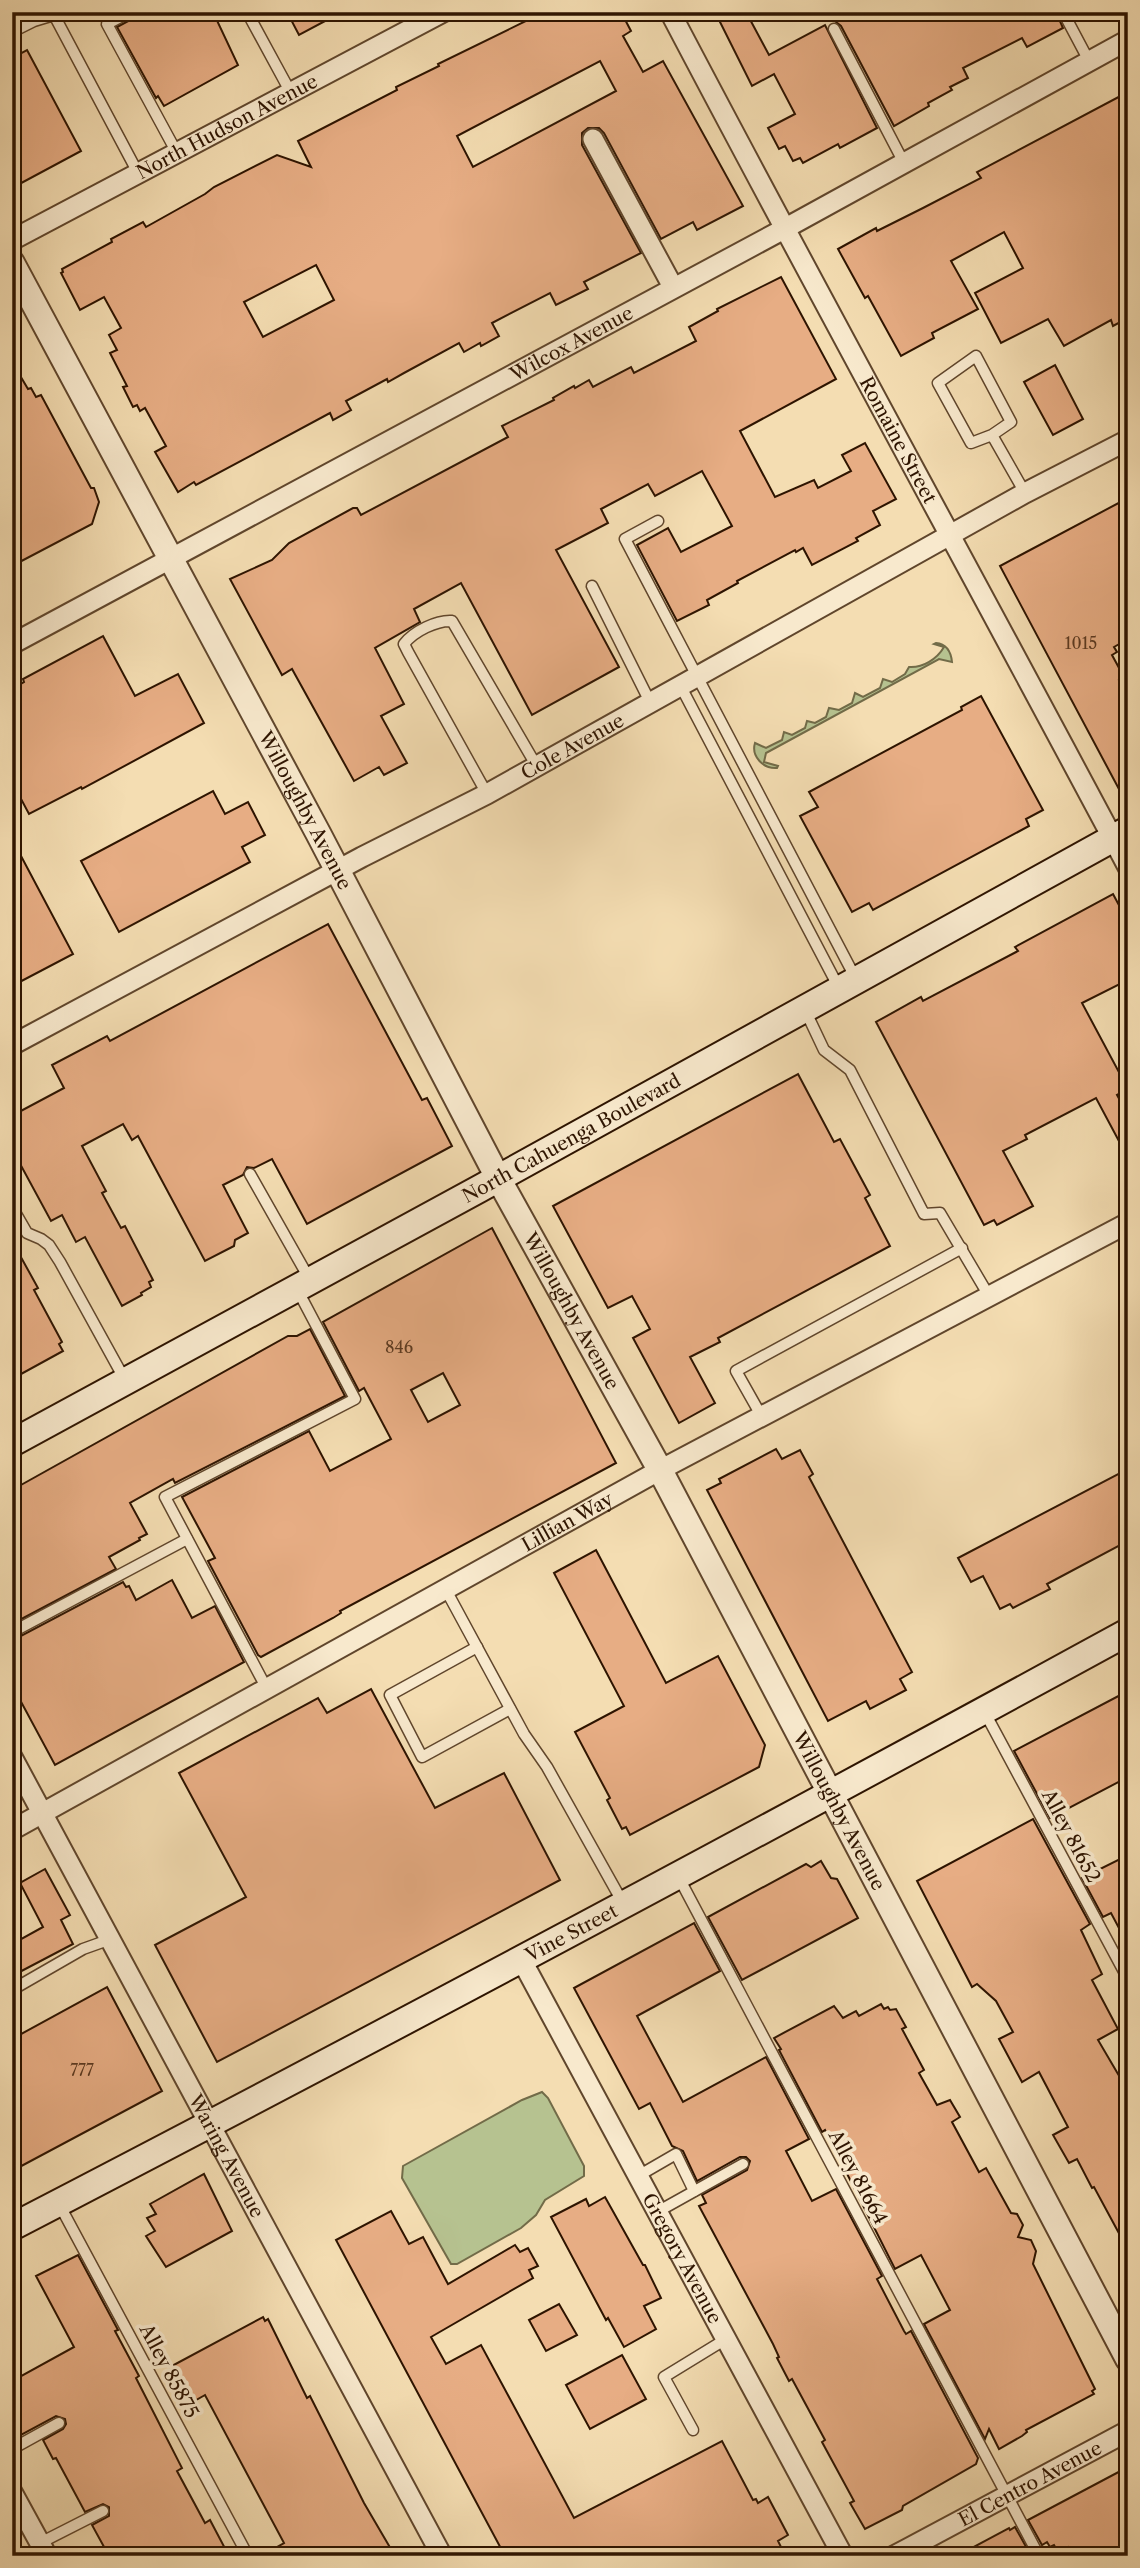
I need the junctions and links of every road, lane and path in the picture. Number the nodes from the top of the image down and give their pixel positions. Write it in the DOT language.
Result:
graph roads {
  1 [pos="130,12"];
  2 [pos="247,12"];
  3 [pos="443,12"];
  4 [pos="670,12"];
  5 [pos="1063,12"];
  6 [pos="834,29"];
  7 [pos="12,32"];
  8 [pos="1128,40"];
  9 [pos="1089,61"];
  10 [pos="291,93"];
  11 [pos="593,139"];
  12 [pos="177,153"];
  13 [pos="904,163"];
  14 [pos="138,173"];
  15 [pos="783,229"];
  16 [pos="12,240"];
  17 [pos="12,263"];
  18 [pos="673,287"];
  19 [pos="992,435"];
  20 [pos="1128,440"];
  21 [pos="1025,493"];
  22 [pos="658,521"];
  23 [pos="951,536"];
  24 [pos="169,559"];
  25 [pos="592,586"];
  26 [pos="12,644"];
  27 [pos="698,674"];
  28 [pos="680,685"];
  29 [pos="650,702"];
  30 [pos="536,765"];
  31 [pos="487,794"];
  32 [pos="1120,834"];
  33 [pos="1128,867"];
  34 [pos="337,871"];
  35 [pos="848,984"];
  36 [pos="804,1008"];
  37 [pos="12,1045"];
  38 [pos="250,1174"];
  39 [pos="498,1178"];
  40 [pos="12,1207"];
  41 [pos="1128,1223"];
  42 [pos="962,1248"];
  43 [pos="303,1284"];
  44 [pos="989,1296"];
  45 [pos="125,1381"];
  46 [pos="762,1417"];
  47 [pos="12,1443"];
  48 [pos="660,1470"];
  49 [pos="187,1539"];
  50 [pos="446,1590"];
  51 [pos="18,1629"];
  52 [pos="1128,1632"];
  53 [pos="477,1647"];
  54 [pos="267,1690"];
  55 [pos="510,1709"];
  56 [pos="984,1710"];
  57 [pos="12,1757"];
  58 [pos="830,1794"];
  59 [pos="43,1814"];
  60 [pos="12,1830"];
  61 [pos="678,1875"];
  62 [pos="624,1905"];
  63 [pos="111,1939"];
  64 [pos="521,1959"];
  65 [pos="1128,1979"];
  66 [pos="17,1987"];
  67 [pos="212,2125"];
  68 [pos="743,2164"];
  69 [pos="638,2176"];
  70 [pos="694,2191"];
  71 [pos="59,2203"];
  72 [pos="657,2212"];
  73 [pos="12,2227"];
  74 [pos="726,2339"];
  75 [pos="1128,2359"];
  76 [pos="59,2423"];
  77 [pos="693,2430"];
  78 [pos="1128,2431"];
  79 [pos="12,2449"];
  80 [pos="12,2492"];
  81 [pos="1007,2495"];
  82 [pos="103,2511"];
  83 [pos="43,2549"];
  84 [pos="248,2556"];
  85 [pos="442,2556"];
  86 [pos="844,2556"];
  87 [pos="894,2556"];
  88 [pos="1039,2556"];
  1 -- 12 [label="lane"];
  2 -- 10 [label="lane"];
  3 -- 10 [label="street, North Hudson Avenue"];
  4 -- 15 [label="street, Romaine Street"];
  5 -- 9 [label="lane"];
  6 -- 13 [label="lane"];
  7 -- 14 [label="lane"];
  8 -- 9 [label="street, Wilcox Avenue"];
  9 -- 13 [label="street, Wilcox Avenue"];
  10 -- 12 [label="street, North Hudson Avenue"];
  11 -- 18 [label="street"];
  12 -- 14 [label="street, North Hudson Avenue"];
  13 -- 15 [label="street, Wilcox Avenue"];
  14 -- 16 [label="street, North Hudson Avenue"];
  15 -- 18 [label="street, Wilcox Avenue"];
  15 -- 23 [label="street, Romaine Street"];
  17 -- 24 [label="street, Willoughby Avenue"];
  18 -- 24 [label="street, Wilcox Avenue"];
  19 -- 19 [label="lane"];
  19 -- 21 [label="lane"];
  20 -- 21 [label="street, Cole Avenue"];
  21 -- 23 [label="street, Cole Avenue"];
  22 -- 27 [label="lane"];
  23 -- 27 [label="street, Cole Avenue"];
  23 -- 32 [label="street, Romaine Street"];
  24 -- 26 [label="street, Wilcox Avenue"];
  24 -- 34 [label="street, Willoughby Avenue"];
  25 -- 29 [label="lane"];
  27 -- 28 [label="street, Cole Avenue"];
  27 -- 35 [label="lane"];
  28 -- 29 [label="street, Cole Avenue"];
  28 -- 35 [label="lane"];
  29 -- 30 [label="street, Cole Avenue"];
  30 -- 31 [label="street, Cole Avenue"];
  30 -- 31 [label="lane"];
  31 -- 34 [label="street, Cole Avenue"];
  32 -- 33 [label="street, Romaine Street"];
  32 -- 35 [label="main road, North Cahuenga Boulevard"];
  34 -- 37 [label="street, Cole Avenue"];
  34 -- 39 [label="street, Willoughby Avenue"];
  35 -- 36 [label="main road, North Cahuenga Boulevard"];
  36 -- 39 [label="main road, North Cahuenga Boulevard"];
  36 -- 42 [label="lane"];
  38 -- 43 [label="lane"];
  39 -- 43 [label="main road, North Cahuenga Boulevard"];
  39 -- 48 [label="street, Willoughby Avenue"];
  40 -- 45 [label="lane"];
  41 -- 44 [label="street, Lillian Way"];
  42 -- 44 [label="lane"];
  42 -- 46 [label="lane"];
  43 -- 45 [label="main road, North Cahuenga Boulevard"];
  43 -- 49 [label="lane"];
  44 -- 46 [label="street, Lillian Way"];
  45 -- 47 [label="main road, North Cahuenga Boulevard"];
  46 -- 48 [label="street, Lillian Way"];
  48 -- 50 [label="street, Lillian Way"];
  48 -- 58 [label="street, Willoughby Avenue"];
  49 -- 51 [label="lane"];
  49 -- 54 [label="lane"];
  50 -- 53 [label="lane"];
  50 -- 54 [label="street, Lillian Way"];
  52 -- 56 [label="main road, Vine Street"];
  53 -- 55 [label="lane"];
  53 -- 55 [label="lane"];
  54 -- 59 [label="street, Lillian Way"];
  55 -- 62 [label="lane"];
  56 -- 58 [label="main road, Vine Street"];
  56 -- 65 [label="lane, Alley 81652"];
  57 -- 59 [label="street, Waring Avenue"];
  58 -- 61 [label="main road, Vine Street"];
  58 -- 75 [label="street, Willoughby Avenue"];
  59 -- 60 [label="street, Lillian Way"];
  59 -- 63 [label="street, Waring Avenue"];
  61 -- 62 [label="main road, Vine Street"];
  61 -- 81 [label="lane, Alley 81664"];
  62 -- 64 [label="main road, Vine Street"];
  63 -- 66 [label="lane"];
  63 -- 67 [label="street, Waring Avenue"];
  64 -- 67 [label="main road, Vine Street"];
  64 -- 69 [label="street, Gregory Avenue"];
  67 -- 71 [label="main road, Vine Street"];
  67 -- 85 [label="street, Waring Avenue"];
  68 -- 70 [label="lane"];
  69 -- 70 [label="lane"];
  69 -- 72 [label="street, Gregory Avenue"];
  70 -- 72 [label="lane"];
  71 -- 73 [label="main road, Vine Street"];
  71 -- 84 [label="lane, Alley 85875"];
  72 -- 74 [label="street, Gregory Avenue"];
  74 -- 77 [label="lane"];
  74 -- 86 [label="street, Gregory Avenue"];
  76 -- 79 [label="lane"];
  78 -- 81 [label="street, El Centro Avenue"];
  80 -- 83 [label="street"];
  81 -- 87 [label="street, El Centro Avenue"];
  81 -- 88 [label="lane, Alley 81664"];
  82 -- 83 [label="lane"];
}
